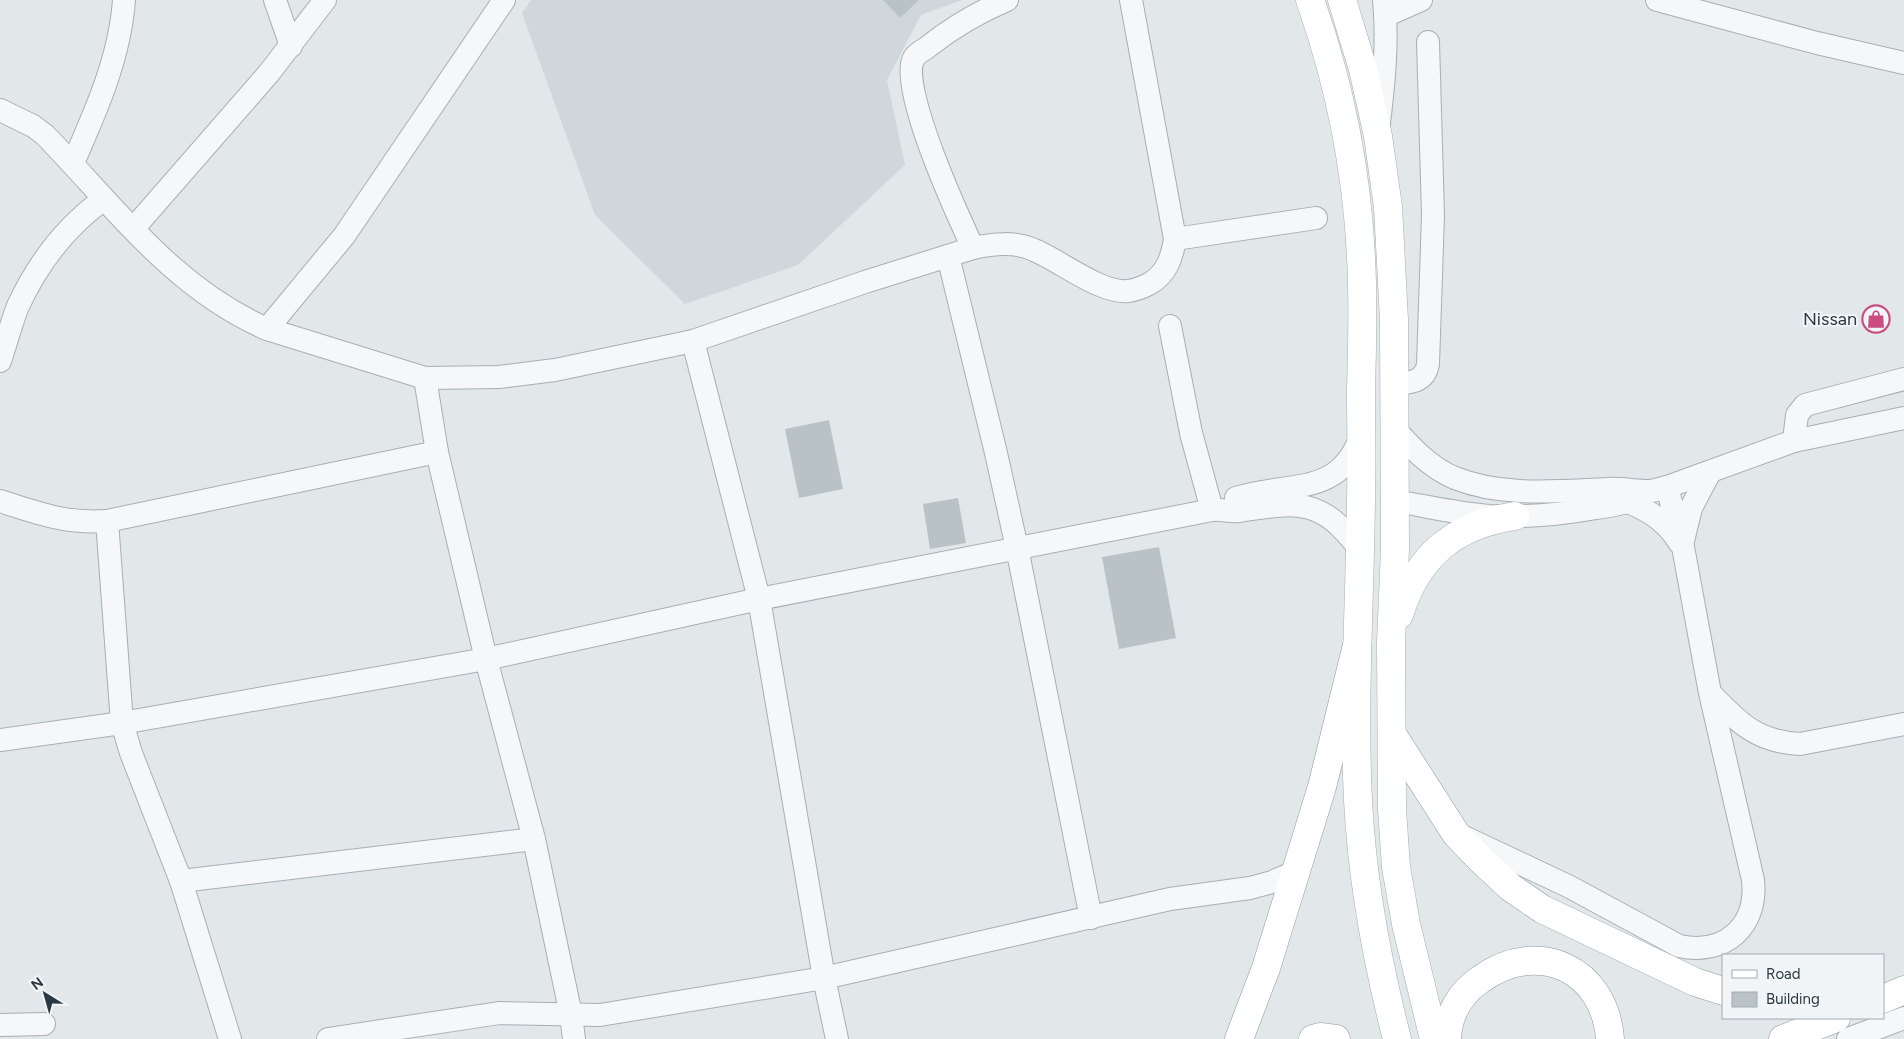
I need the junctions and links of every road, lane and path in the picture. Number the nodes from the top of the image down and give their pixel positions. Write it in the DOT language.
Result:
graph roads {
  1 [pos="124,0"];
  2 [pos="275,0"];
  3 [pos="325,0"];
  4 [pos="1008,0"];
  5 [pos="1132,0"];
  6 [pos="1310,0"];
  7 [pos="1342,0"];
  8 [pos="1421,0"];
  9 [pos="1657,0"];
  10 [pos="499,2"];
  11 [pos="1384,8"];
  12 [pos="1428,42"];
  13 [pos="291,46"];
  14 [pos="1904,63"];
  15 [pos="0,110"];
  16 [pos="1378,136"];
  17 [pos="73,163"];
  18 [pos="104,199"];
  19 [pos="1316,218"];
  20 [pos="133,230"];
  21 [pos="1175,239"];
  22 [pos="974,248"];
  23 [pos="948,256"];
  24 [pos="9,304"];
  25 [pos="1170,326"];
  26 [pos="267,329"];
  27 [pos="694,341"];
  28 [pos="0,361"];
  29 [pos="425,378"];
  30 [pos="1904,379"];
  31 [pos="1394,384"];
  32 [pos="1904,418"];
  33 [pos="1394,427"];
  34 [pos="1361,434"];
  35 [pos="1794,441"];
  36 [pos="437,452"];
  37 [pos="1710,472"];
  38 [pos="1658,489"];
  39 [pos="1361,499"];
  40 [pos="0,501"];
  41 [pos="1395,501"];
  42 [pos="1628,502"];
  43 [pos="1214,510"];
  44 [pos="1515,516"];
  45 [pos="106,521"];
  46 [pos="1683,547"];
  47 [pos="1017,548"];
  48 [pos="1360,550"];
  49 [pos="759,599"];
  50 [pos="1391,643"];
  51 [pos="1357,646"];
  52 [pos="486,659"];
  53 [pos="1710,694"];
  54 [pos="122,723"];
  55 [pos="1904,724"];
  56 [pos="47,733"];
  57 [pos="1392,734"];
  58 [pos="0,740"];
  59 [pos="0,748"];
  60 [pos="1456,834"];
  61 [pos="534,840"];
  62 [pos="1295,872"];
  63 [pos="180,881"];
  64 [pos="1250,888"];
  65 [pos="1091,918"];
  66 [pos="1280,918"];
  67 [pos="824,978"];
  68 [pos="1904,984"];
  69 [pos="1884,987"];
  70 [pos="1904,990"];
  71 [pos="1722,991"];
  72 [pos="1884,999"];
  73 [pos="571,1015"];
  74 [pos="1904,1018"];
  75 [pos="1833,1019"];
  76 [pos="44,1024"];
  77 [pos="0,1025"];
  78 [pos="230,1039"];
  79 [pos="328,1039"];
  80 [pos="574,1039"];
  81 [pos="837,1039"];
  82 [pos="1239,1039"];
  83 [pos="1313,1039"];
  84 [pos="1336,1039"];
  85 [pos="1397,1039"];
  86 [pos="1434,1039"];
  87 [pos="1447,1039"];
  88 [pos="1610,1039"];
  89 [pos="1783,1039"];
  90 [pos="1848,1039"];
  1 -- 17 [label="street"];
  2 -- 13 [label="street"];
  3 -- 13 [label="street"];
  4 -- 22 [label="street"];
  5 -- 21 [label="street"];
  6 -- 34 [label="main road"];
  7 -- 16 [label="main road"];
  8 -- 11 [label="street"];
  9 -- 14 [label="street"];
  10 -- 26 [label="street"];
  11 -- 16 [label="street"];
  12 -- 31 [label="street"];
  13 -- 20 [label="street"];
  15 -- 17 [label="street"];
  16 -- 31 [label="main road"];
  17 -- 18 [label="street"];
  18 -- 20 [label="street"];
  18 -- 24 [label="street"];
  19 -- 21 [label="street"];
  20 -- 26 [label="street"];
  21 -- 22 [label="street"];
  22 -- 23 [label="street"];
  23 -- 27 [label="street"];
  23 -- 47 [label="street"];
  24 -- 28 [label="street"];
  25 -- 43 [label="street"];
  26 -- 29 [label="street"];
  27 -- 29 [label="street"];
  27 -- 49 [label="street"];
  29 -- 36 [label="street"];
  30 -- 35 [label="street"];
  31 -- 33 [label="main road"];
  32 -- 35 [label="street"];
  33 -- 38 [label="street"];
  33 -- 41 [label="main road"];
  34 -- 39 [label="main road"];
  34 -- 43 [label="street"];
  35 -- 37 [label="street"];
  36 -- 45 [label="street"];
  36 -- 52 [label="street"];
  37 -- 38 [label="street"];
  37 -- 46 [label="street"];
  38 -- 42 [label="street"];
  38 -- 46 [label="street"];
  39 -- 41 [label="main road"];
  39 -- 48 [label="main road"];
  40 -- 45 [label="street"];
  41 -- 44 [label="street"];
  41 -- 50 [label="main road"];
  42 -- 44 [label="street"];
  42 -- 46 [label="street"];
  43 -- 47 [label="street"];
  43 -- 48 [label="street"];
  44 -- 50 [label="main road"];
  45 -- 54 [label="street"];
  46 -- 53 [label="street"];
  47 -- 49 [label="street"];
  47 -- 65 [label="street"];
  48 -- 51 [label="main road"];
  49 -- 52 [label="street"];
  49 -- 67 [label="street"];
  50 -- 57 [label="main road"];
  51 -- 62 [label="main road"];
  51 -- 85 [label="main road"];
  52 -- 54 [label="street"];
  52 -- 61 [label="street"];
  53 -- 55 [label="street"];
  53 -- 60 [label="street"];
  54 -- 56 [label="street"];
  54 -- 63 [label="street"];
  56 -- 58 [label="street"];
  56 -- 59 [label="street"];
  57 -- 60 [label="main road"];
  57 -- 86 [label="main road"];
  60 -- 71 [label="main road"];
  61 -- 63 [label="street"];
  61 -- 73 [label="street"];
  62 -- 64 [label="street"];
  62 -- 66 [label="main road"];
  63 -- 78 [label="street"];
  64 -- 65 [label="street"];
  64 -- 66 [label="street"];
  65 -- 67 [label="street"];
  66 -- 82 [label="main road"];
  67 -- 73 [label="street"];
  67 -- 81 [label="street"];
  68 -- 69 [label="main road"];
  70 -- 72 [label="main road"];
  73 -- 79 [label="street"];
  73 -- 80 [label="street"];
  74 -- 90 [label="street"];
  75 -- 89 [label="main road"];
  76 -- 77 [label="street"];
  83 -- 84 [label="main road"];
  87 -- 88 [label="main road"];
}
